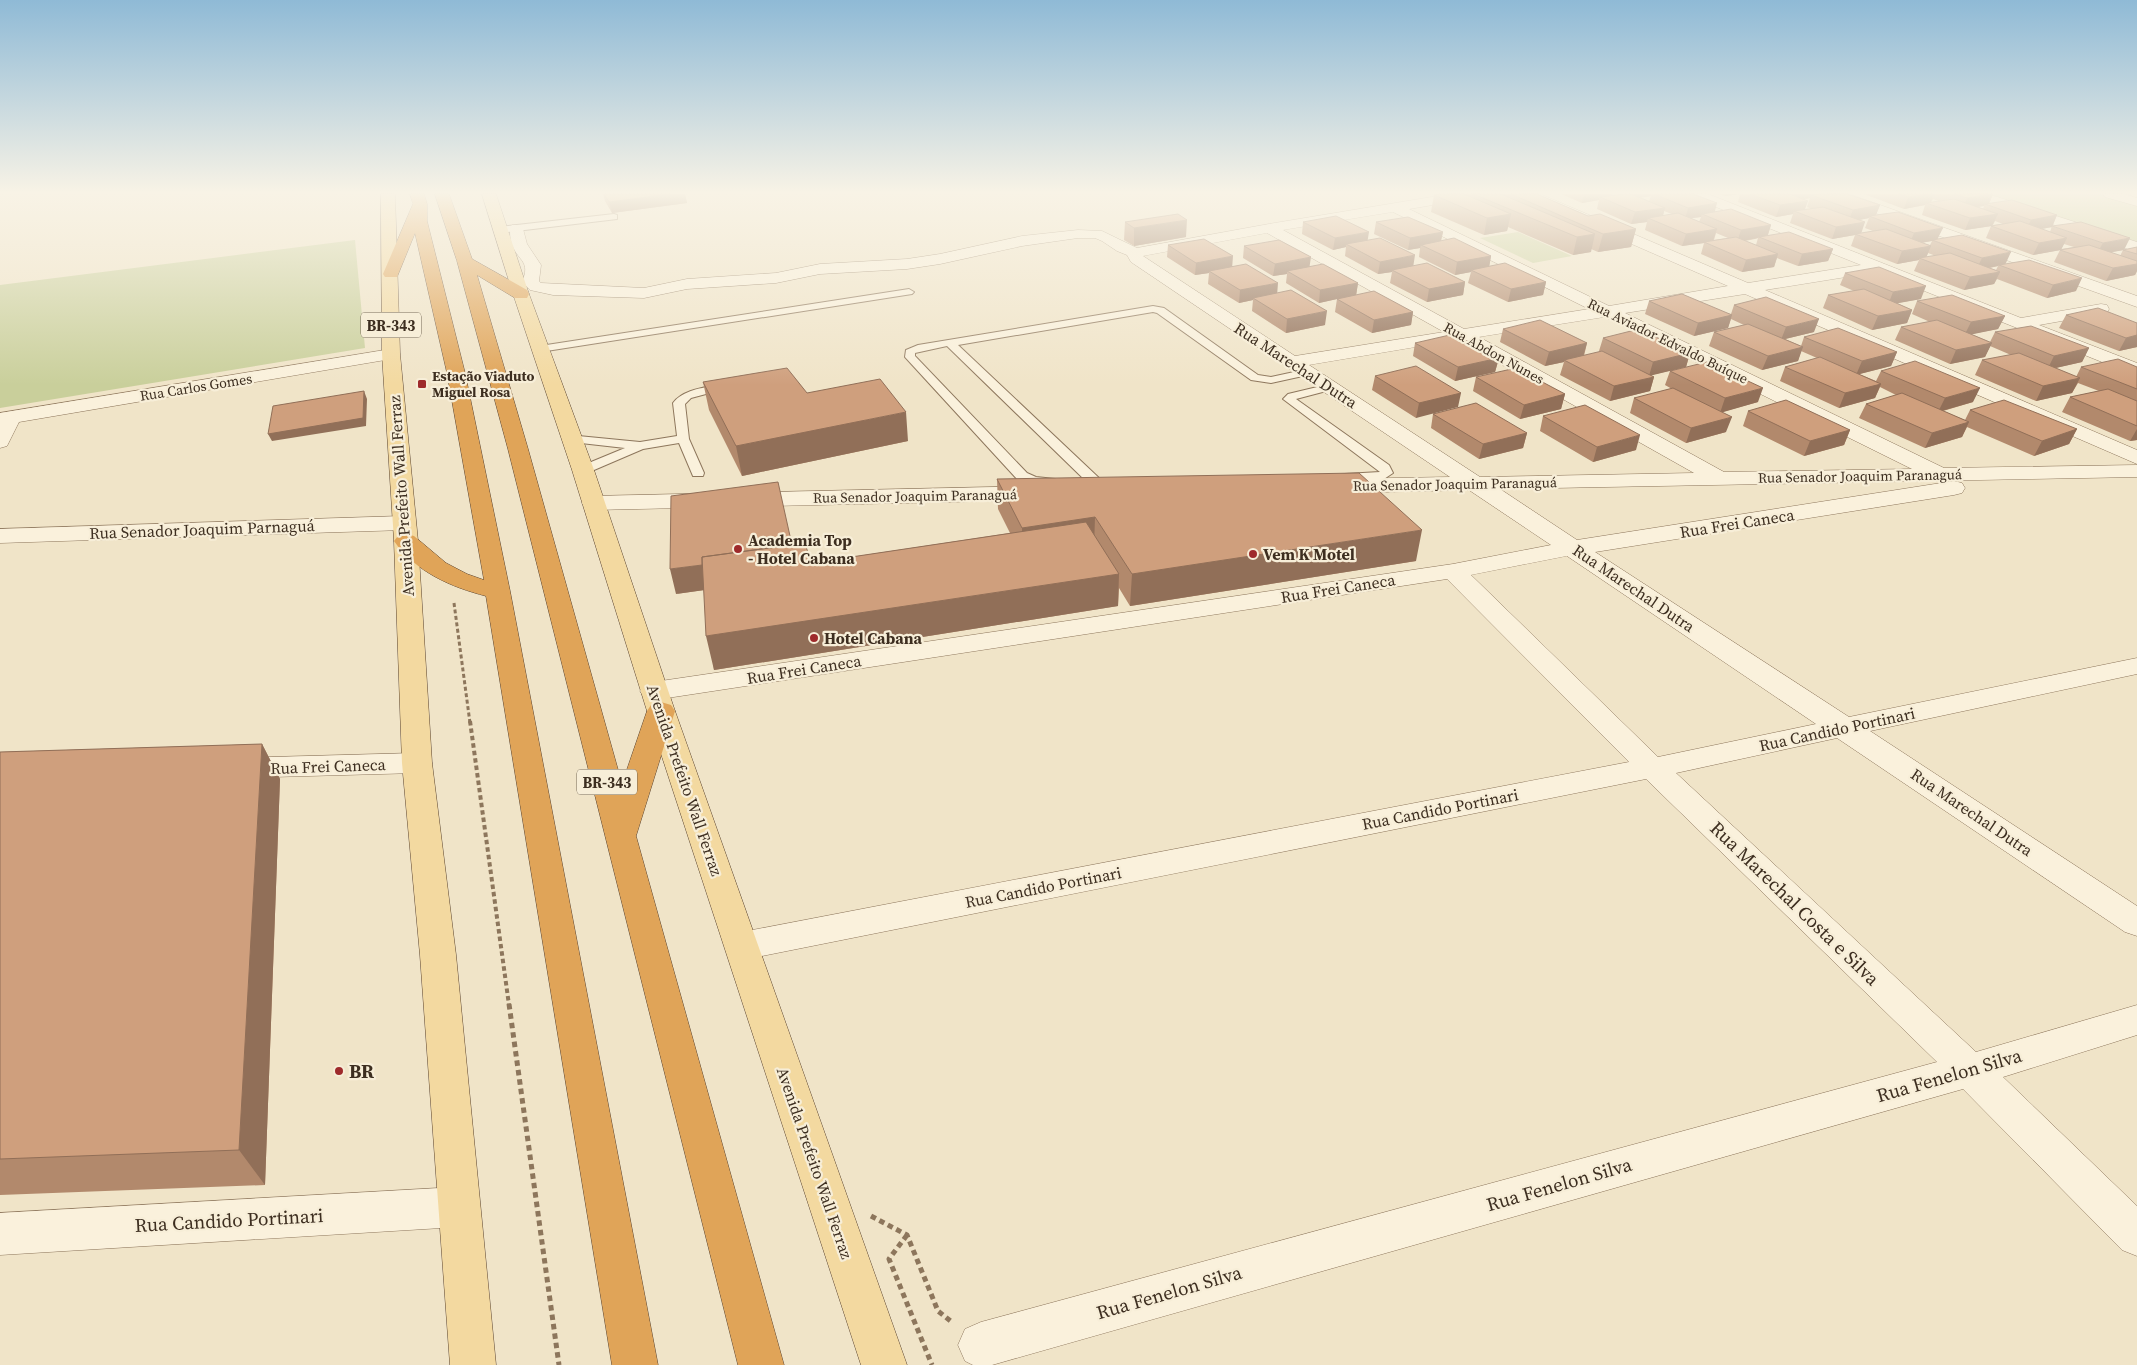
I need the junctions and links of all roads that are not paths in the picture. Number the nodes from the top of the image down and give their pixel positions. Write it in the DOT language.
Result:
graph roads {
  1 [pos="390,258"];
  2 [pos="400,258"];
  3 [pos="429,258"];
  4 [pos="462,258"];
  5 [pos="511,258"];
  6 [pos="529,258"];
  7 [pos="946,258"];
  8 [pos="1135,258"];
  9 [pos="1322,258"];
  10 [pos="1498,258"];
  11 [pos="1677,258"];
  12 [pos="1856,258"];
  13 [pos="2012,258"];
  14 [pos="464,261"];
  15 [pos="1879,267"];
  16 [pos="391,274"];
  17 [pos="523,287"];
  18 [pos="1747,288"];
  19 [pos="909,292"];
  20 [pos="2137,303"];
  21 [pos="1607,311"];
  22 [pos="2020,323"];
  23 [pos="1461,335"];
  24 [pos="950,343"];
  25 [pos="540,348"];
  26 [pos="391,354"];
  27 [pos="1300,367"];
  28 [pos="2137,370"];
  29 [pos="1330,387"];
  30 [pos="717,388"];
  31 [pos="6,418"];
  32 [pos="572,438"];
  33 [pos="683,439"];
  34 [pos="0,442"];
  35 [pos="640,446"];
  36 [pos="2137,458"];
  37 [pos="583,470"];
  38 [pos="2137,471"];
  39 [pos="698,473"];
  40 [pos="2019,473"];
  41 [pos="1942,474"];
  42 [pos="1718,478"];
  43 [pos="1324,483"];
  44 [pos="1476,483"];
  45 [pos="1085,486"];
  46 [pos="592,503"];
  47 [pos="405,532"];
  48 [pos="0,536"];
  49 [pos="1574,548"];
  50 [pos="1453,571"];
  51 [pos="498,591"];
  52 [pos="2137,666"];
  53 [pos="658,701"];
  54 [pos="1845,728"];
  55 [pos="417,763"];
  56 [pos="1652,768"];
  57 [pos="208,769"];
  58 [pos="621,835"];
  59 [pos="2137,923"];
  60 [pos="742,946"];
  61 [pos="2137,1020"];
  62 [pos="1970,1070"];
  63 [pos="458,1207"];
  64 [pos="0,1234"];
  65 [pos="2137,1236"];
  66 [pos="981,1345"];
  67 [pos="473,1365"];
  68 [pos="635,1365"];
  69 [pos="761,1365"];
  70 [pos="884,1365"];
  1 -- 16 [label="main road, Avenida Prefeito Wall Ferraz / BR-343"];
  2 -- 16 [label="highway"];
  3 -- 51 [label="highway"];
  4 -- 14 [label="highway, BR-343"];
  5 -- 17 [label="main road, Avenida Prefeito Wall Ferraz"];
  6 -- 17 [label="street"];
  7 -- 17 [label="street"];
  8 -- 27 [label="street, Rua Marechal Dutra"];
  9 -- 23 [label="street, Rua Abdon Nunes"];
  10 -- 21 [label="street, Rua Aviador Edvaldo Buíque"];
  11 -- 18 [label="street"];
  12 -- 15 [label="street"];
  13 -- 20 [label="street"];
  14 -- 17 [label="highway"];
  14 -- 58 [label="highway, BR-343"];
  15 -- 18 [label="street"];
  15 -- 22 [label="street"];
  16 -- 26 [label="main road, Avenida Prefeito Wall Ferraz / BR-343"];
  17 -- 25 [label="main road, Avenida Prefeito Wall Ferraz"];
  18 -- 21 [label="street"];
  18 -- 36 [label="street"];
  19 -- 25 [label="lane"];
  20 -- 22 [label="street"];
  21 -- 23 [label="street"];
  21 -- 41 [label="street, Rua Aviador Edvaldo Buíque"];
  22 -- 28 [label="street"];
  23 -- 27 [label="street"];
  23 -- 42 [label="street, Rua Abdon Nunes"];
  24 -- 27 [label="lane"];
  24 -- 45 [label="lane"];
  24 -- 45 [label="lane"];
  25 -- 32 [label="main road, Avenida Prefeito Wall Ferraz"];
  26 -- 31 [label="street, Rua Carlos Gomes"];
  26 -- 47 [label="main road, Avenida Prefeito Wall Ferraz / BR-343"];
  27 -- 29 [label="street, Rua Marechal Dutra"];
  29 -- 43 [label="lane"];
  29 -- 44 [label="street, Rua Marechal Dutra"];
  30 -- 33 [label="lane"];
  31 -- 34 [label="street"];
  32 -- 35 [label="lane"];
  32 -- 37 [label="main road, Avenida Prefeito Wall Ferraz"];
  33 -- 35 [label="lane"];
  33 -- 39 [label="lane"];
  35 -- 37 [label="lane"];
  37 -- 46 [label="main road, Avenida Prefeito Wall Ferraz"];
  38 -- 40 [label="street, Rua Senador Joaquim Paranaguá"];
  40 -- 41 [label="street, Rua Senador Joaquim Paranaguá"];
  40 -- 49 [label="street, Rua Frei Caneca"];
  41 -- 42 [label="street, Rua Senador Joaquim Paranaguá"];
  42 -- 44 [label="street, Rua Senador Joaquim Paranaguá"];
  43 -- 44 [label="street, Rua Senador Joaquim Paranaguá"];
  44 -- 49 [label="street, Rua Marechal Dutra"];
  45 -- 46 [label="street, Rua Senador Joaquim Paranaguá"];
  46 -- 53 [label="main road, Avenida Prefeito Wall Ferraz"];
  47 -- 48 [label="street, Rua Senador Joaquim Parnaguá"];
  47 -- 51 [label="highway"];
  47 -- 55 [label="main road, Avenida Prefeito Wall Ferraz"];
  49 -- 50 [label="street, Rua Frei Caneca"];
  49 -- 54 [label="street, Rua Marechal Dutra"];
  50 -- 53 [label="street, Rua Frei Caneca"];
  50 -- 56 [label="street, Rua Marechal Costa e Silva"];
  51 -- 68 [label="highway"];
  52 -- 54 [label="street, Rua Candido Portinari"];
  53 -- 58 [label="highway"];
  53 -- 60 [label="main road, Avenida Prefeito Wall Ferraz"];
  54 -- 56 [label="street, Rua Candido Portinari"];
  54 -- 59 [label="street, Rua Marechal Dutra"];
  55 -- 57 [label="street, Rua Frei Caneca"];
  55 -- 63 [label="main road, Avenida Prefeito Wall Ferraz"];
  56 -- 60 [label="street, Rua Candido Portinari"];
  56 -- 62 [label="street, Rua Marechal Costa e Silva"];
  58 -- 69 [label="highway, BR-343"];
  60 -- 70 [label="main road, Avenida Prefeito Wall Ferraz"];
  61 -- 62 [label="street, Rua Fenelon Silva"];
  62 -- 65 [label="street, Rua Marechal Costa e Silva"];
  62 -- 66 [label="street, Rua Fenelon Silva"];
  63 -- 64 [label="street, Rua Candido Portinari"];
  63 -- 67 [label="main road, Avenida Prefeito Wall Ferraz"];
}
